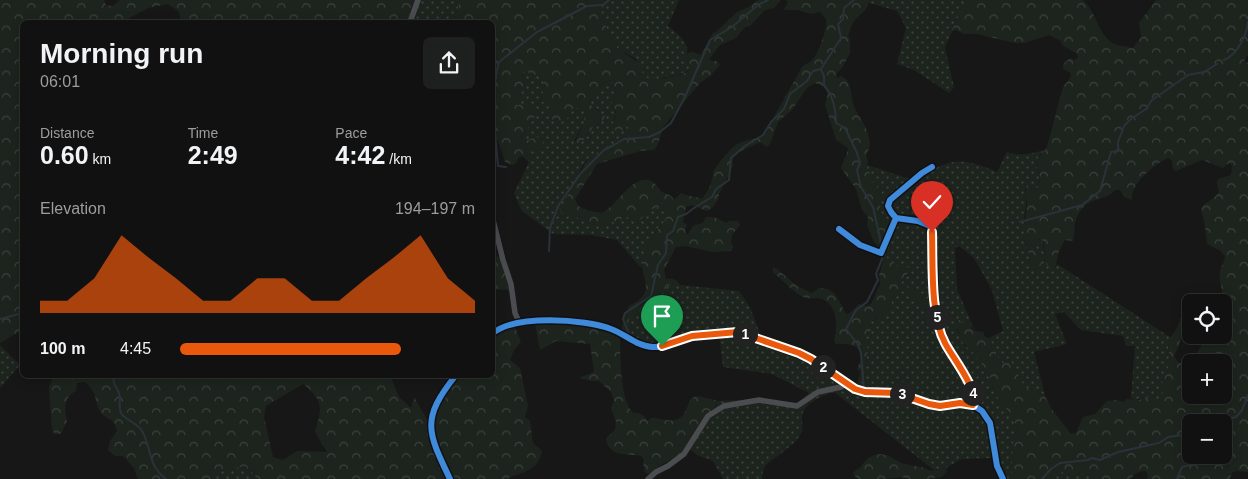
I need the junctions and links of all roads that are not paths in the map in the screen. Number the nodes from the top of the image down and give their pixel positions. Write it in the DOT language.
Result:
graph roads {
  1 [pos="418,0"];
  2 [pos="411,20"];
  3 [pos="932,167"];
  4 [pos="896,218"];
  5 [pos="495,228"];
  6 [pos="839,229"];
  7 [pos="518,322"];
  8 [pos="495,332"];
  9 [pos="454,378"];
  10 [pos="846,384"];
  11 [pos="973,405"];
  12 [pos="450,479"];
  13 [pos="648,479"];
  14 [pos="1003,479"];
  1 -- 2 [label="street"];
  3 -- 4 [label="street"];
  4 -- 6 [label="street"];
  4 -- 11 [label="street"];
  5 -- 7 [label="street"];
  7 -- 8 [label="street"];
  7 -- 10 [label="street"];
  9 -- 12 [label="street"];
  10 -- 11 [label="street"];
  10 -- 13 [label="street"];
  11 -- 14 [label="street"];
}
